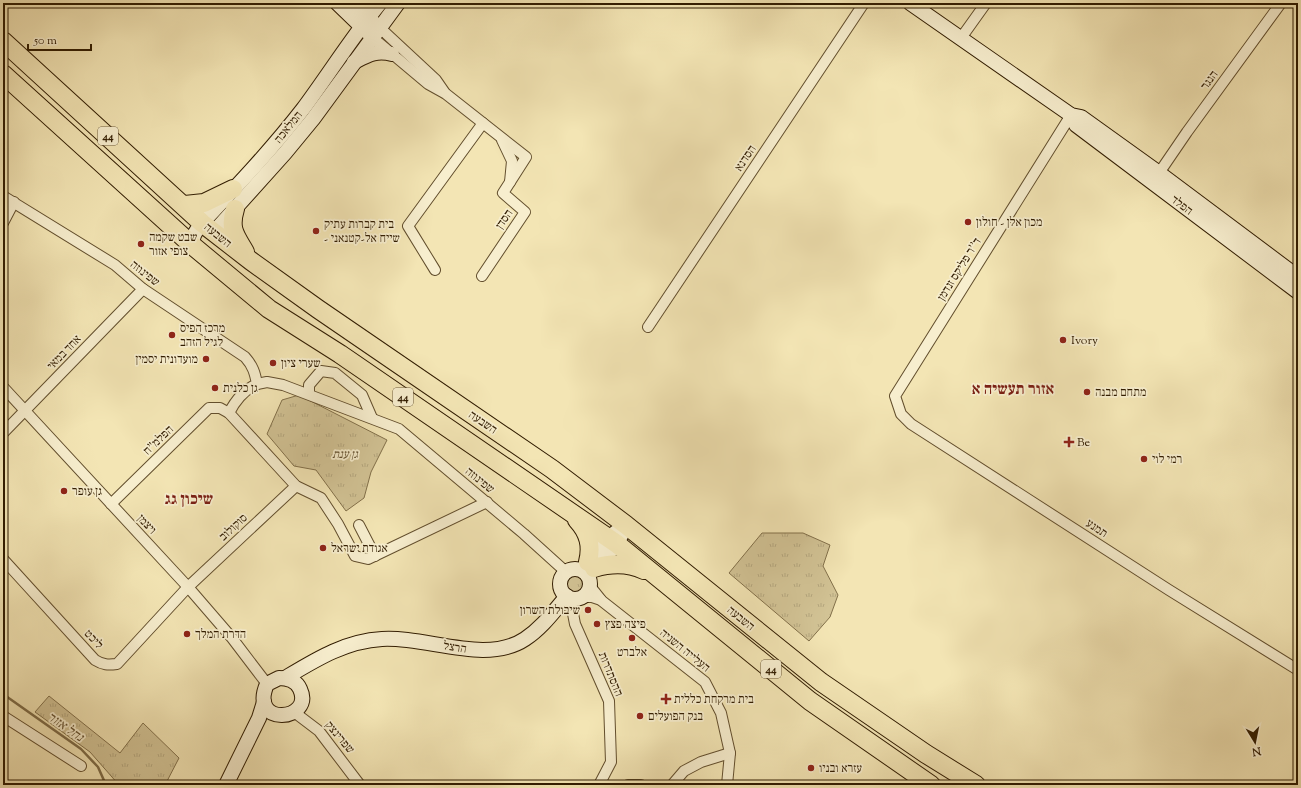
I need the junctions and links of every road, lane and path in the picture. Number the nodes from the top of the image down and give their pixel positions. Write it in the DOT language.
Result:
graph roads {
  1 [pos="337,3"];
  2 [pos="354,3"];
  3 [pos="357,3"];
  4 [pos="369,3"];
  5 [pos="380,3"];
  6 [pos="398,3"];
  7 [pos="864,3"];
  8 [pos="910,3"];
  9 [pos="986,3"];
  10 [pos="1281,3"];
  11 [pos="365,22"];
  12 [pos="376,32"];
  13 [pos="961,38"];
  14 [pos="3,41"];
  15 [pos="350,43"];
  16 [pos="392,54"];
  17 [pos="354,62"];
  18 [pos="3,74"];
  19 [pos="446,94"];
  20 [pos="1071,115"];
  21 [pos="483,123"];
  22 [pos="500,136"];
  23 [pos="1159,173"];
  24 [pos="510,183"];
  25 [pos="233,189"];
  26 [pos="3,196"];
  27 [pos="14,202"];
  28 [pos="185,205"];
  29 [pos="235,209"];
  30 [pos="3,223"];
  31 [pos="201,233"];
  32 [pos="251,261"];
  33 [pos="435,270"];
  34 [pos="482,276"];
  35 [pos="1298,277"];
  36 [pos="143,289"];
  37 [pos="1298,292"];
  38 [pos="648,327"];
  39 [pos="257,384"];
  40 [pos="3,387"];
  41 [pos="309,394"];
  42 [pos="895,396"];
  43 [pos="25,410"];
  44 [pos="229,412"];
  45 [pos="372,418"];
  46 [pos="3,432"];
  47 [pos="296,486"];
  48 [pos="487,502"];
  49 [pos="557,502"];
  50 [pos="111,504"];
  51 [pos="359,525"];
  52 [pos="626,525"];
  53 [pos="612,541"];
  54 [pos="375,556"];
  55 [pos="3,559"];
  56 [pos="566,572"];
  57 [pos="658,577"];
  58 [pos="582,582"];
  59 [pos="188,587"];
  60 [pos="1298,670"];
  61 [pos="290,681"];
  62 [pos="267,684"];
  63 [pos="267,707"];
  64 [pos="294,712"];
  65 [pos="3,716"];
  66 [pos="730,753"];
  67 [pos="81,766"];
  68 [pos="226,785"];
  69 [pos="237,785"];
  70 [pos="360,785"];
  71 [pos="599,785"];
  72 [pos="628,785"];
  73 [pos="640,785"];
  74 [pos="672,785"];
  75 [pos="727,785"];
  76 [pos="931,785"];
  77 [pos="976,785"];
  1 -- 11 [label="street"];
  1 -- 15 [label="street"];
  2 -- 11 [label="street"];
  3 -- 4 [label="street"];
  5 -- 11 [label="street, המלאכה"];
  6 -- 12 [label="street, המלאכה"];
  7 -- 38 [label="street, הסדנא"];
  8 -- 13 [label="street, הפלד"];
  9 -- 13 [label="street"];
  10 -- 23 [label="street, הנגר"];
  11 -- 12 [label="street"];
  11 -- 15 [label="street, המלאכה"];
  12 -- 16 [label="street, הסדן"];
  12 -- 17 [label="street, המלאכה"];
  12 -- 19 [label="street, הסדן"];
  13 -- 20 [label="street, הפלד"];
  14 -- 28 [label="highway, השבעה / 44"];
  15 -- 25 [label="street, המלאכה"];
  16 -- 17 [label="street"];
  16 -- 19 [label="street, הסדן"];
  17 -- 29 [label="street, המלאכה"];
  18 -- 31 [label="highway, 44"];
  19 -- 21 [label="street, הסדן"];
  20 -- 23 [label="street, הפלד"];
  20 -- 37 [label="street, הפלד"];
  20 -- 42 [label="street, ד''ר פליקס זנדמן"];
  21 -- 22 [label="street, הסדן"];
  21 -- 33 [label="street"];
  22 -- 24 [label="street, הסדן"];
  22 -- 24 [label="street, הסדן"];
  23 -- 35 [label="street, הפלד"];
  24 -- 34 [label="street, הסדן"];
  25 -- 28 [label="highway"];
  25 -- 31 [label="street, המלאכה"];
  26 -- 27 [label="street, שפינוזה"];
  27 -- 30 [label="street"];
  27 -- 36 [label="street, שפינוזה"];
  28 -- 31 [label="highway, השבעה / 44"];
  29 -- 31 [label="street, המלאכה"];
  29 -- 32 [label="highway"];
  31 -- 32 [label="highway, השבעה / 44"];
  31 -- 49 [label="highway, השבעה / 44"];
  32 -- 52 [label="highway, השבעה / 44"];
  36 -- 39 [label="street, שפינוזה"];
  36 -- 43 [label="street, אחד במאי"];
  39 -- 41 [label="street, שפינוזה"];
  39 -- 44 [label="street"];
  40 -- 43 [label="street, ויצמן"];
  41 -- 45 [label="street, שפינוזה"];
  41 -- 45 [label="street"];
  42 -- 60 [label="street, תמנע"];
  43 -- 46 [label="street, אחד במאי"];
  43 -- 50 [label="street, ויצמן"];
  44 -- 47 [label="street"];
  44 -- 50 [label="street, הפלמ\"ח"];
  45 -- 48 [label="street, שפינוזה"];
  47 -- 54 [label="street"];
  47 -- 59 [label="street, סוקולוב"];
  48 -- 54 [label="street"];
  48 -- 56 [label="street, שפינוזה"];
  49 -- 53 [label="highway, השבעה / 44"];
  49 -- 58 [label="highway"];
  50 -- 59 [label="street, ויצמן"];
  51 -- 54 [label="street"];
  52 -- 53 [label="street, הרצל"];
  52 -- 77 [label="highway, השבעה / 44"];
  53 -- 57 [label="highway, השבעה / 44"];
  53 -- 58 [label="street, הרצל"];
  55 -- 59 [label="street, ליכט"];
  56 -- 58 [label="street"];
  56 -- 58 [label="street"];
  57 -- 58 [label="highway"];
  57 -- 76 [label="highway, השבעה / 44"];
  58 -- 61 [label="street, הרצל"];
  58 -- 66 [label="street, העלייה השניה"];
  58 -- 71 [label="street, ההסתדרות"];
  59 -- 62 [label="street, ויצמן"];
  61 -- 62 [label="street"];
  61 -- 64 [label="street"];
  62 -- 63 [label="street"];
  63 -- 64 [label="street"];
  63 -- 68 [label="street"];
  63 -- 69 [label="street"];
  64 -- 70 [label="street, שפרינצק"];
  65 -- 67 [label="street"];
  66 -- 74 [label="street"];
  66 -- 75 [label="street, העלייה השניה"];
  72 -- 73 [label="street"];
}
